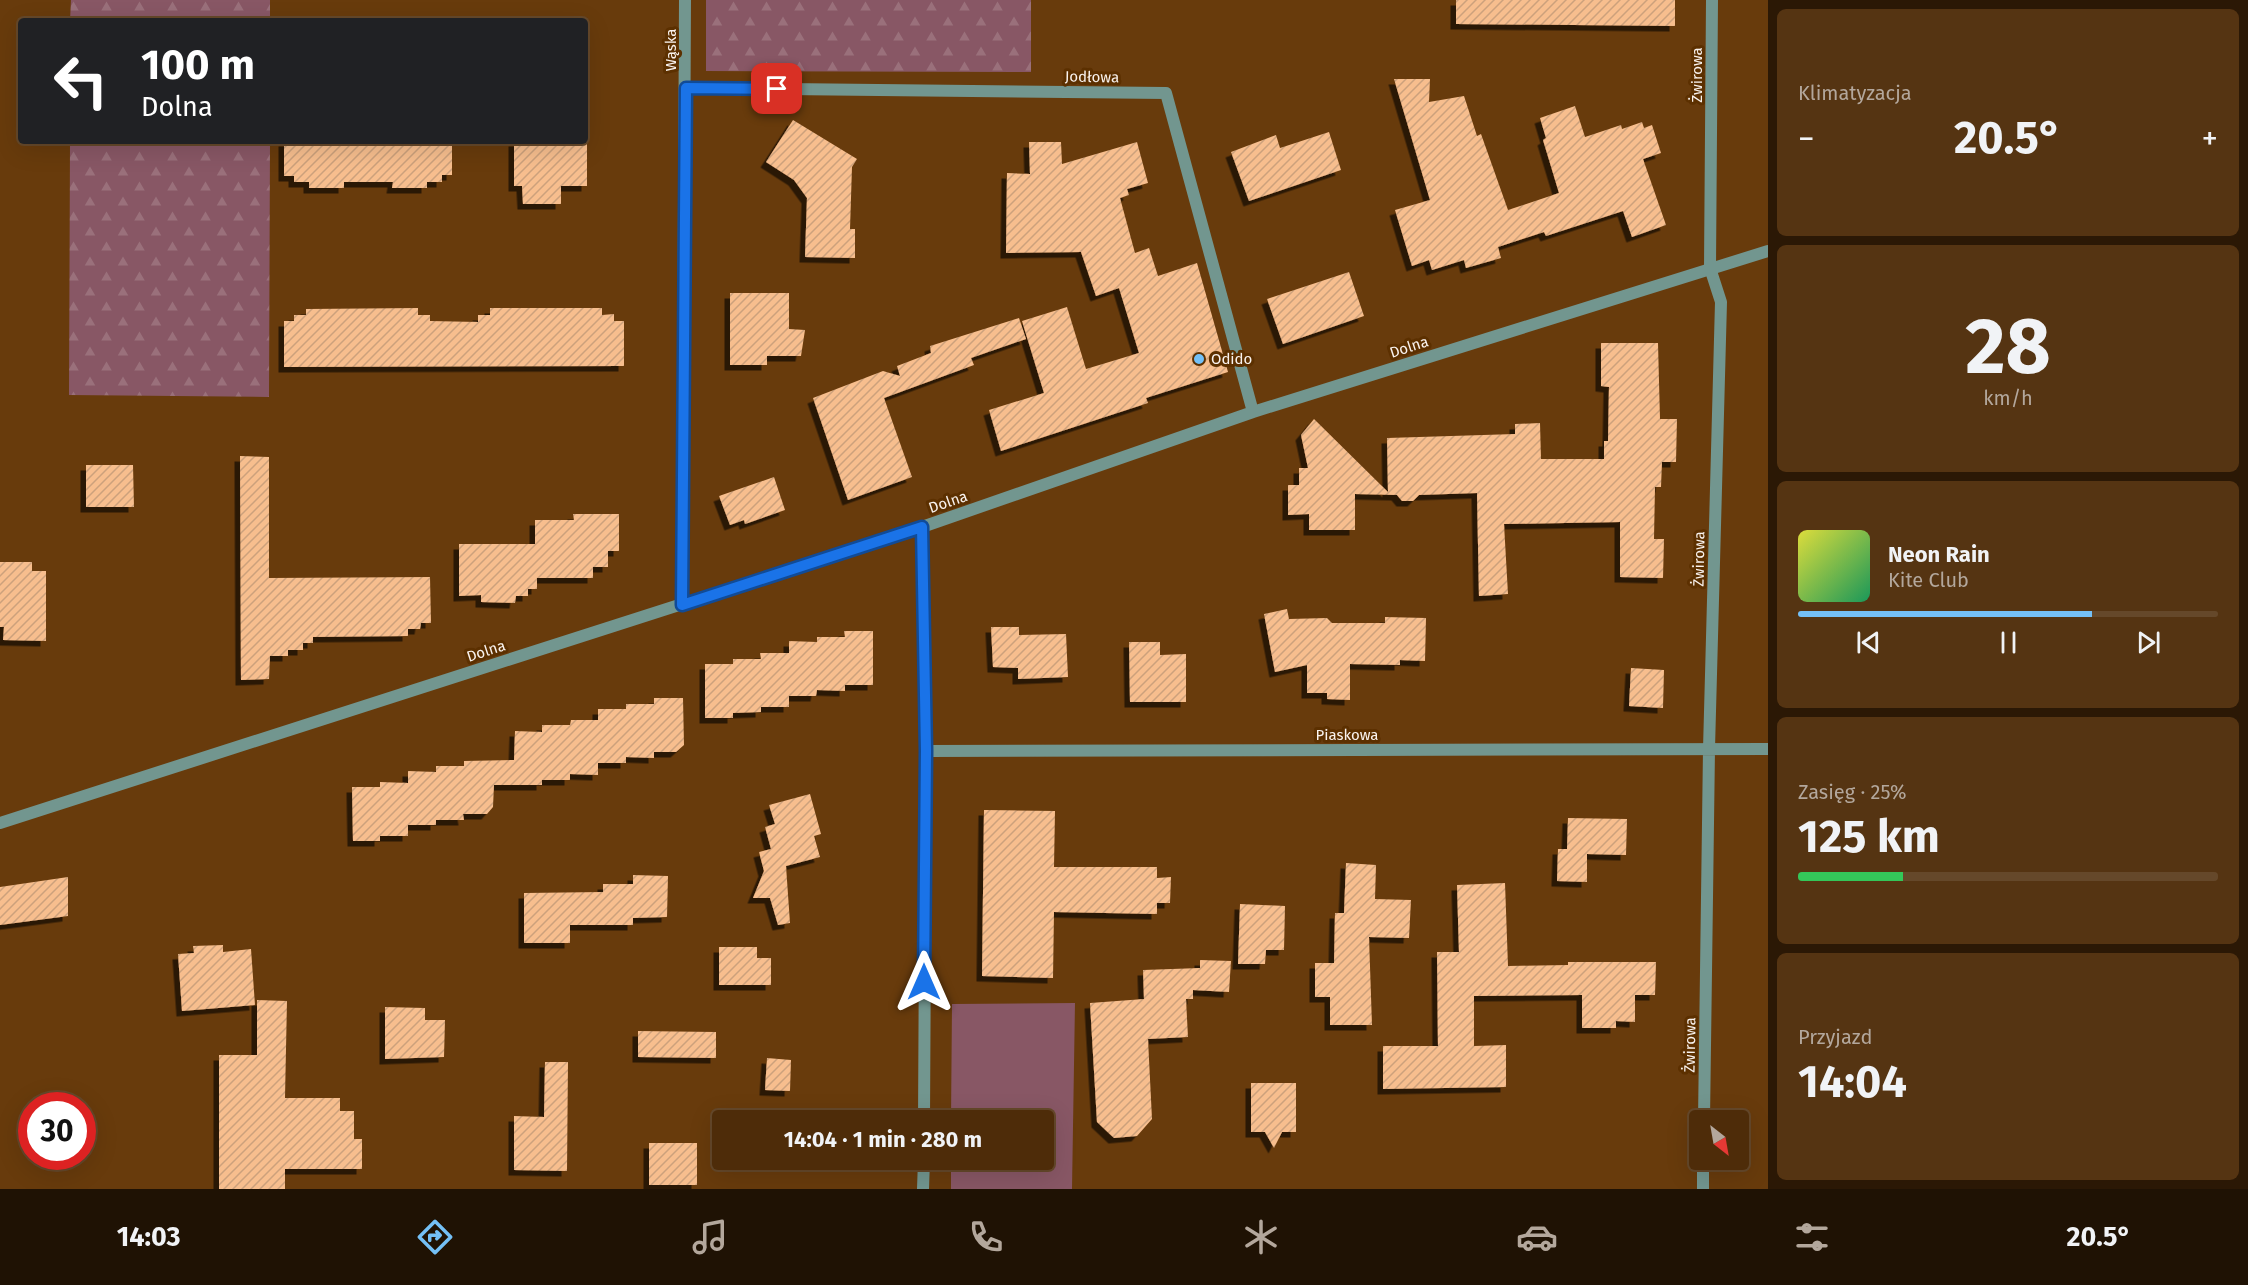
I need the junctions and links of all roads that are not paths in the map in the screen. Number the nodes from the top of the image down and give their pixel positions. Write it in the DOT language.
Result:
graph roads {
  1 [pos="685,0"];
  2 [pos="1712,0"];
  3 [pos="686,88"];
  4 [pos="1768,251"];
  5 [pos="1710,268"];
  6 [pos="1253,412"];
  7 [pos="922,527"];
  8 [pos="682,605"];
  9 [pos="1709,749"];
  10 [pos="1768,749"];
  11 [pos="926,751"];
  12 [pos="0,823"];
  13 [pos="924,1110"];
  14 [pos="1704,1110"];
  15 [pos="924,1170"];
  16 [pos="1703,1170"];
  17 [pos="924,1189"];
  18 [pos="1703,1189"];
  1 -- 3 [label="street, Wąska"];
  2 -- 5 [label="street, Żwirowa"];
  3 -- 6 [label="street, Jodłowa"];
  3 -- 8 [label="street, Wąska"];
  4 -- 5 [label="street, Dolna"];
  5 -- 6 [label="street, Dolna"];
  5 -- 9 [label="street, Żwirowa"];
  6 -- 7 [label="street, Dolna"];
  7 -- 8 [label="street, Dolna"];
  7 -- 11 [label="street"];
  8 -- 12 [label="street, Dolna"];
  9 -- 10 [label="street, Piaskowa"];
  9 -- 11 [label="street, Piaskowa"];
  9 -- 14 [label="street, Żwirowa"];
  11 -- 13 [label="street"];
  15 -- 17 [label="street"];
  16 -- 18 [label="street"];
}
